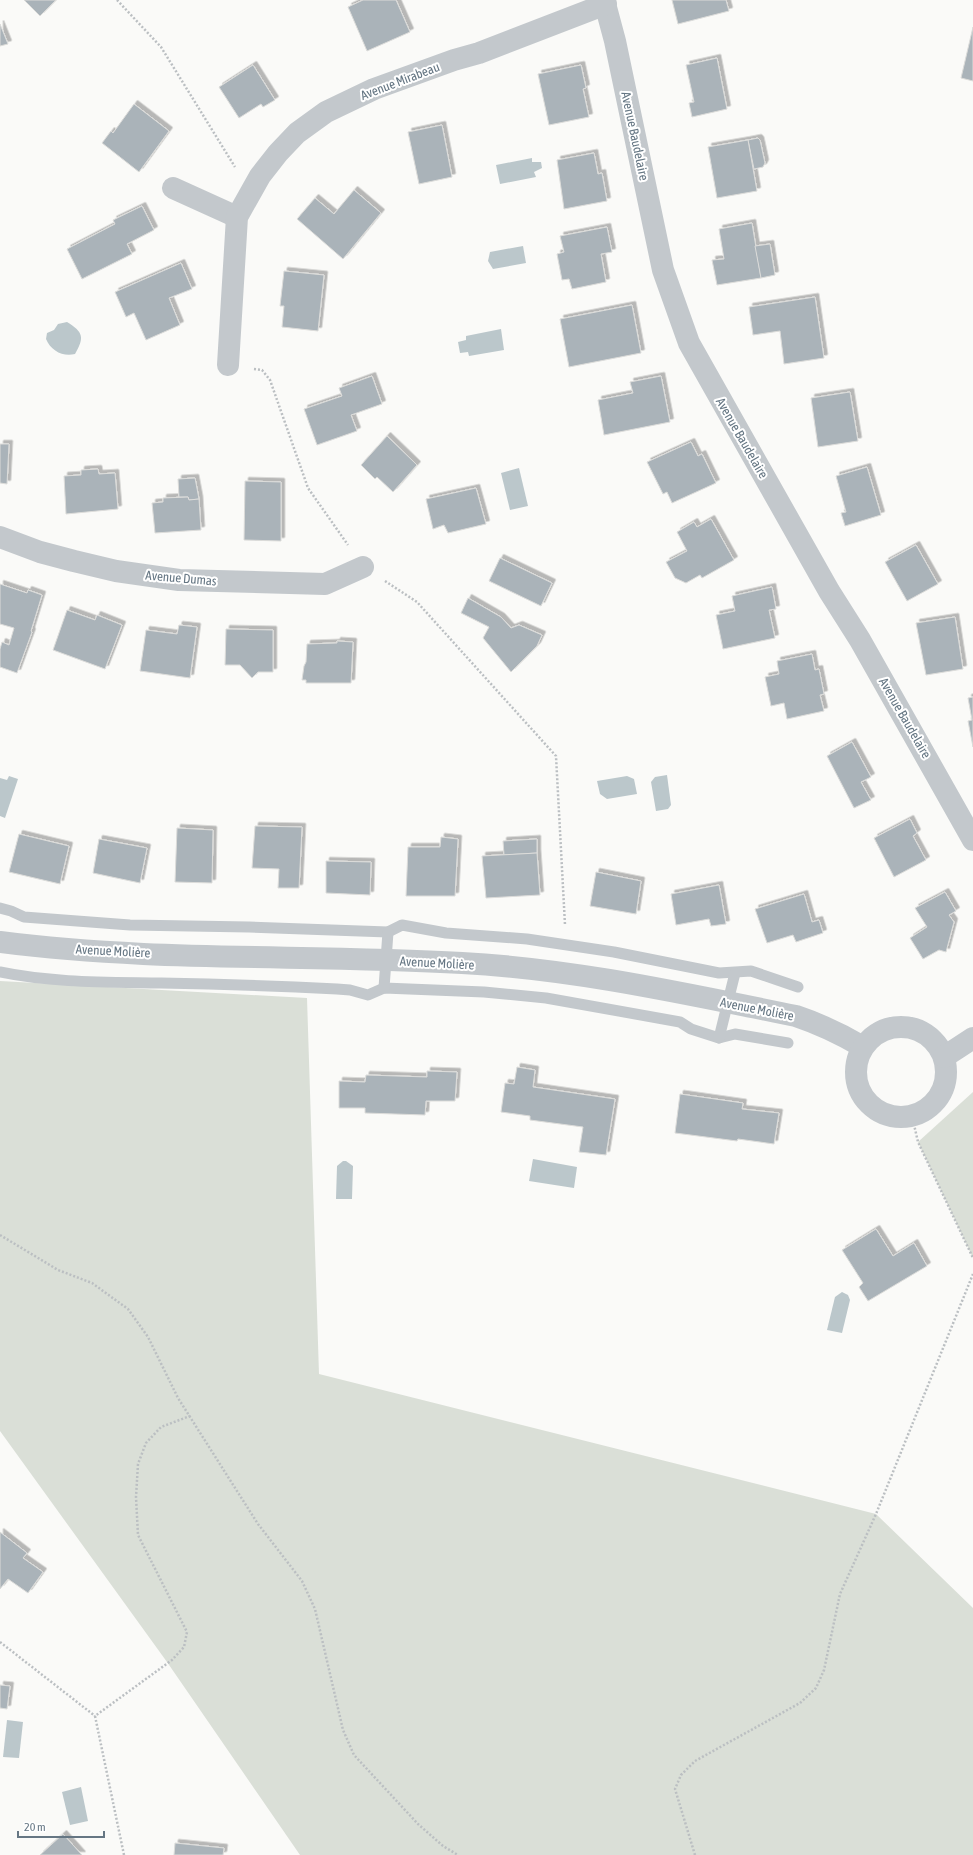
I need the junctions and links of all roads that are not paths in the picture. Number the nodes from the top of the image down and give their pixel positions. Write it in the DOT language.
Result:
graph roads {
  1 [pos="605,2"];
  2 [pos="173,188"];
  3 [pos="238,217"];
  4 [pos="228,365"];
  5 [pos="0,537"];
  6 [pos="363,567"];
  7 [pos="973,840"];
  8 [pos="0,908"];
  9 [pos="388,932"];
  10 [pos="0,942"];
  11 [pos="387,960"];
  12 [pos="0,972"];
  13 [pos="735,973"];
  14 [pos="798,987"];
  15 [pos="384,988"];
  16 [pos="728,1003"];
  17 [pos="719,1038"];
  18 [pos="973,1038"];
  19 [pos="788,1043"];
  20 [pos="863,1047"];
  21 [pos="944,1057"];
  1 -- 3 [label="street, Avenue Mirabeau"];
  1 -- 7 [label="street, Avenue Baudelaire"];
  2 -- 3 [label="street"];
  3 -- 4 [label="street, Avenue Mirabeau"];
  5 -- 6 [label="street, Avenue Dumas"];
  8 -- 9 [label="lane"];
  9 -- 11 [label="lane"];
  9 -- 13 [label="lane"];
  10 -- 11 [label="street, Avenue Molière"];
  11 -- 15 [label="lane"];
  11 -- 16 [label="street, Avenue Molière"];
  12 -- 15 [label="lane"];
  13 -- 14 [label="lane"];
  13 -- 16 [label="lane"];
  15 -- 17 [label="lane"];
  16 -- 17 [label="lane"];
  16 -- 20 [label="street, Avenue Molière"];
  17 -- 19 [label="lane"];
  18 -- 21 [label="street"];
  20 -- 21 [label="street"];
  20 -- 21 [label="street"];
}
